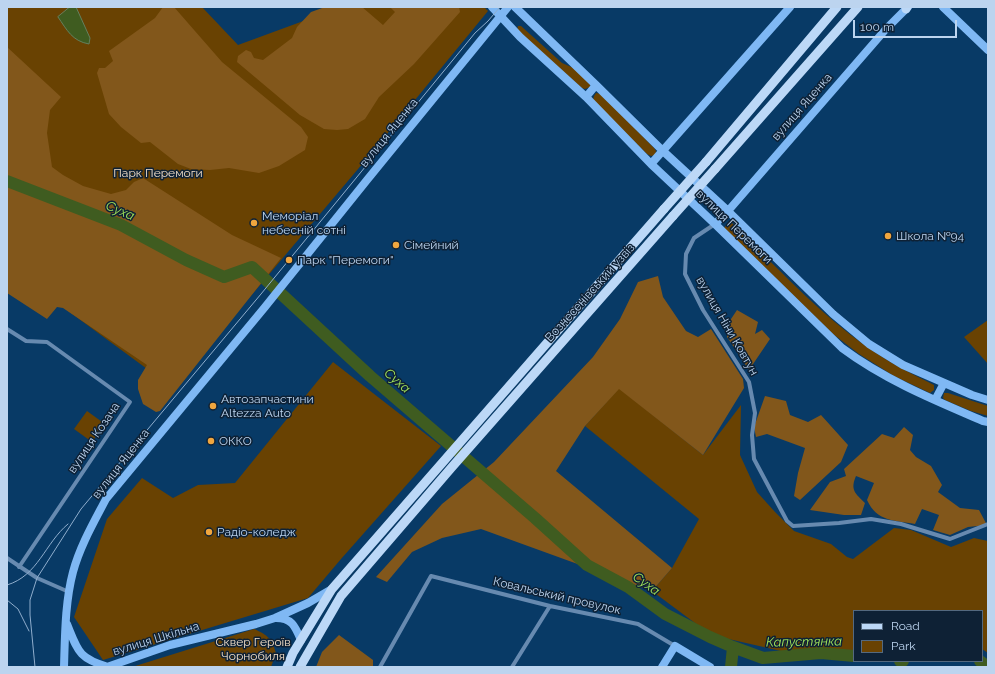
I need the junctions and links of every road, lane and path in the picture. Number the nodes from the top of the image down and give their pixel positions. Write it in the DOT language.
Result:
graph roads {
  1 [pos="492,7"];
  2 [pos="508,7"];
  3 [pos="515,7"];
  4 [pos="790,7"];
  5 [pos="837,7"];
  6 [pos="858,7"];
  7 [pos="943,7"];
  8 [pos="907,8"];
  9 [pos="501,16"];
  10 [pos="988,50"];
  11 [pos="596,85"];
  12 [pos="586,98"];
  13 [pos="663,151"];
  14 [pos="651,164"];
  15 [pos="728,211"];
  16 [pos="715,224"];
  17 [pos="7,329"];
  18 [pos="944,383"];
  19 [pos="935,400"];
  20 [pos="988,400"];
  21 [pos="988,422"];
  22 [pos="988,524"];
  23 [pos="7,558"];
  24 [pos="19,567"];
  25 [pos="332,589"];
  26 [pos="70,592"];
  27 [pos="550,606"];
  28 [pos="275,618"];
  29 [pos="66,622"];
  30 [pos="301,640"];
  31 [pos="675,646"];
  32 [pos="64,667"];
  33 [pos="107,667"];
  34 [pos="287,667"];
  35 [pos="300,667"];
  36 [pos="380,667"];
  37 [pos="512,667"];
  38 [pos="662,667"];
  39 [pos="710,667"];
  1 -- 9 [label="main road, вулиця Перемоги"];
  2 -- 9 [label="main road, вулиця Яценка"];
  3 -- 11 [label="main road, вулиця Перемоги"];
  4 -- 13 [label="main road"];
  5 -- 25 [label="main road, Вознесенівський узвіз, bridge"];
  6 -- 35 [label="main road, Вознесенівський узвіз, bridge"];
  7 -- 10 [label="main road"];
  8 -- 15 [label="main road, вулиця Яценка"];
  9 -- 12 [label="main road, вулиця Перемоги"];
  9 -- 26 [label="main road, вулиця Яценка"];
  11 -- 12 [label="main road"];
  11 -- 13 [label="main road, вулиця Перемоги"];
  12 -- 14 [label="main road, вулиця Перемоги"];
  13 -- 14 [label="main road"];
  13 -- 15 [label="main road, вулиця Перемоги"];
  14 -- 16 [label="main road, вулиця Перемоги"];
  15 -- 16 [label="main road, вулиця Яценка"];
  15 -- 18 [label="main road, вулиця Перемоги"];
  16 -- 19 [label="main road, вулиця Перемоги"];
  16 -- 22 [label="street, вулиця Ніни Ковтун"];
  17 -- 24 [label="street, вулиця Козача"];
  18 -- 19 [label="main road"];
  18 -- 20 [label="main road, вулиця Перемоги"];
  19 -- 21 [label="main road, вулиця Перемоги"];
  23 -- 24 [label="street"];
  24 -- 26 [label="street"];
  25 -- 28 [label="main road, вулиця Шкільна"];
  25 -- 30 [label="main road, Вознесенівський узвіз"];
  26 -- 29 [label="main road, вулиця Яценка"];
  27 -- 31 [label="street, Ковальський провулок"];
  27 -- 36 [label="street, Ковальський провулок"];
  27 -- 37 [label="street"];
  28 -- 30 [label="main road"];
  28 -- 33 [label="main road, вулиця Шкільна"];
  29 -- 32 [label="main road, вулиця Яценка"];
  29 -- 33 [label="main road, вулиця Шкільна"];
  30 -- 34 [label="main road, Вознесенівський узвіз"];
  31 -- 38 [label="main road"];
  31 -- 39 [label="main road"];
}
